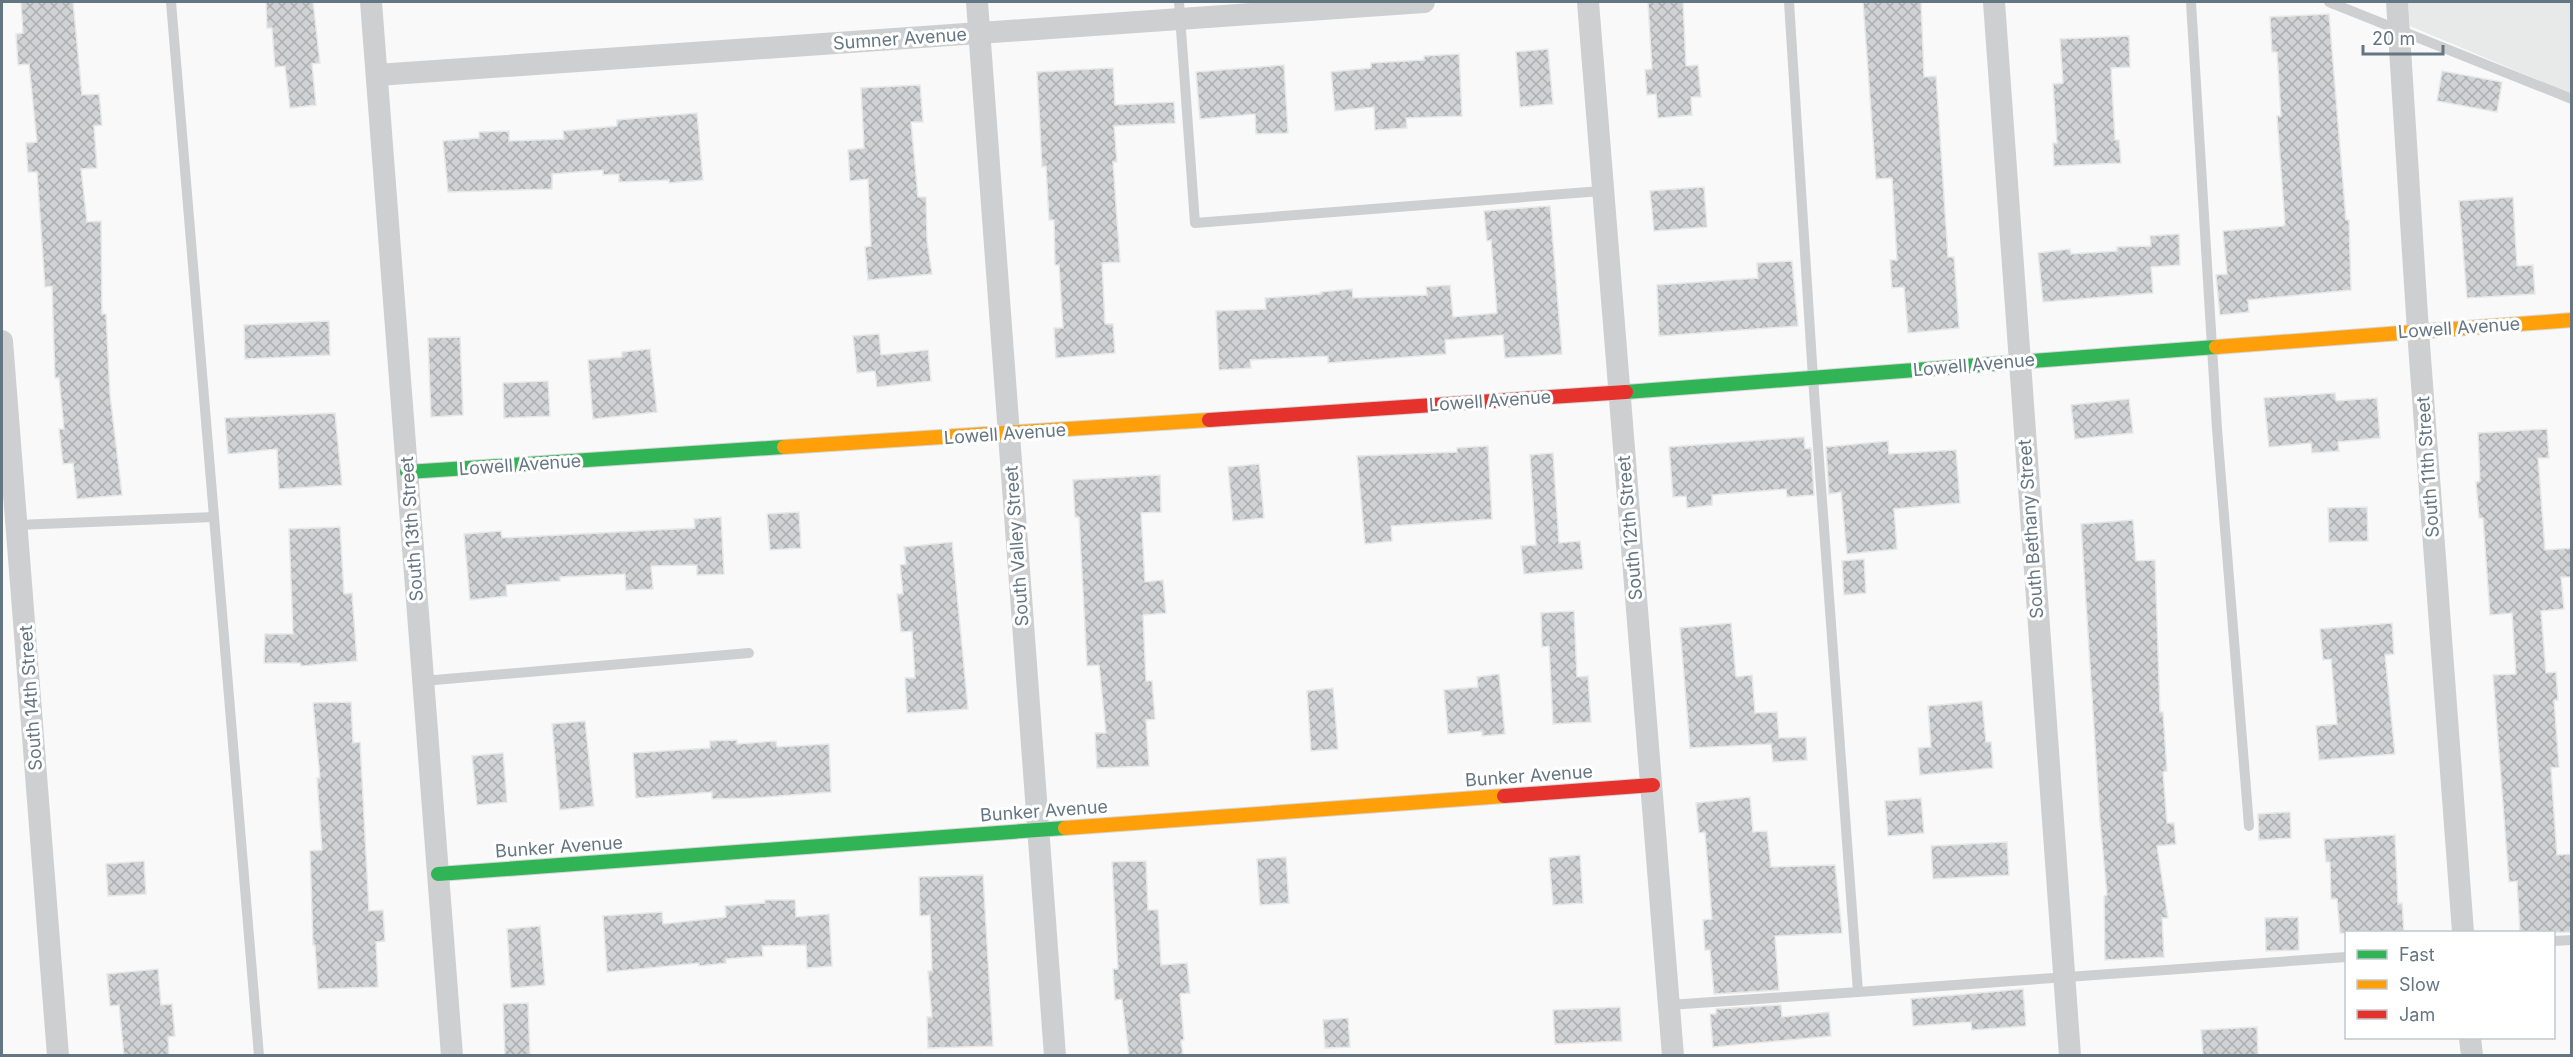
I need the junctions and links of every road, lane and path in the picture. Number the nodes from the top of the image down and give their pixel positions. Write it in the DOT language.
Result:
graph roads {
  1 [pos="171,2"];
  2 [pos="371,2"];
  3 [pos="977,2"];
  4 [pos="1424,2"];
  5 [pos="1588,2"];
  6 [pos="1789,2"];
  7 [pos="1994,2"];
  8 [pos="2191,2"];
  9 [pos="2329,2"];
  10 [pos="2397,2"];
  11 [pos="1179,10"];
  12 [pos="2399,30"];
  13 [pos="980,33"];
  14 [pos="377,75"];
  15 [pos="2571,99"];
  16 [pos="1601,191"];
  17 [pos="2571,320"];
  18 [pos="2418,331"];
  19 [pos="2,341"];
  20 [pos="2213,346"];
  21 [pos="2019,361"];
  22 [pos="1813,378"];
  23 [pos="1618,393"];
  24 [pos="1009,434"];
  25 [pos="407,472"];
  26 [pos="8,500"];
  27 [pos="214,517"];
  28 [pos="17,525"];
  29 [pos="749,653"];
  30 [pos="423,681"];
  31 [pos="1653,785"];
  32 [pos="2249,826"];
  33 [pos="1038,830"];
  34 [pos="438,874"];
  35 [pos="2463,931"];
  36 [pos="2571,940"];
  37 [pos="2555,941"];
  38 [pos="2345,957"];
  39 [pos="2064,977"];
  40 [pos="1858,992"];
  41 [pos="1669,1005"];
  42 [pos="2470,1039"];
  43 [pos="58,1056"];
  44 [pos="259,1056"];
  45 [pos="452,1056"];
  46 [pos="1055,1056"];
  47 [pos="1673,1056"];
  48 [pos="2070,1056"];
  49 [pos="2472,1056"];
  1 -- 27 [label="lane"];
  2 -- 14 [label="street, South 13th Street"];
  3 -- 13 [label="street, South Valley Street"];
  4 -- 11 [label="street, Sumner Avenue"];
  5 -- 16 [label="street, South 12th Street"];
  6 -- 22 [label="lane"];
  7 -- 21 [label="street, South Bethany Street"];
  8 -- 20 [label="lane"];
  9 -- 12 [label="lane"];
  10 -- 12 [label="street, South 11th Street"];
  11 -- 13 [label="street, Sumner Avenue"];
  11 -- 16 [label="lane"];
  12 -- 15 [label="lane"];
  12 -- 18 [label="street, South 11th Street"];
  13 -- 14 [label="street, Sumner Avenue"];
  13 -- 24 [label="street, South Valley Street"];
  14 -- 25 [label="street, South 13th Street"];
  16 -- 23 [label="street, South 12th Street"];
  17 -- 18 [label="street, Lowell Avenue"];
  18 -- 20 [label="street, Lowell Avenue"];
  18 -- 35 [label="street, South 11th Street"];
  19 -- 26 [label="street, South 14th Street"];
  20 -- 21 [label="street, Lowell Avenue"];
  20 -- 32 [label="lane"];
  21 -- 22 [label="street, Lowell Avenue"];
  21 -- 39 [label="street, South Bethany Street"];
  22 -- 23 [label="street, Lowell Avenue"];
  22 -- 40 [label="lane"];
  23 -- 24 [label="street, Lowell Avenue"];
  23 -- 31 [label="street, South 12th Street"];
  24 -- 25 [label="street, Lowell Avenue"];
  24 -- 33 [label="street, South Valley Street"];
  25 -- 30 [label="street, South 13th Street"];
  26 -- 28 [label="street, South 14th Street"];
  27 -- 28 [label="lane"];
  27 -- 44 [label="lane"];
  28 -- 43 [label="street, South 14th Street"];
  29 -- 30 [label="lane"];
  30 -- 34 [label="street, South 13th Street"];
  31 -- 33 [label="street, Bunker Avenue"];
  31 -- 41 [label="street, South 12th Street"];
  33 -- 34 [label="street, Bunker Avenue"];
  33 -- 46 [label="street, South Valley Street"];
  34 -- 45 [label="street, South 13th Street"];
  36 -- 37 [label="lane"];
  38 -- 39 [label="lane"];
  39 -- 40 [label="lane"];
  39 -- 48 [label="street, South Bethany Street"];
  40 -- 41 [label="lane"];
  41 -- 47 [label="street, South 12th Street"];
  42 -- 49 [label="street"];
}
